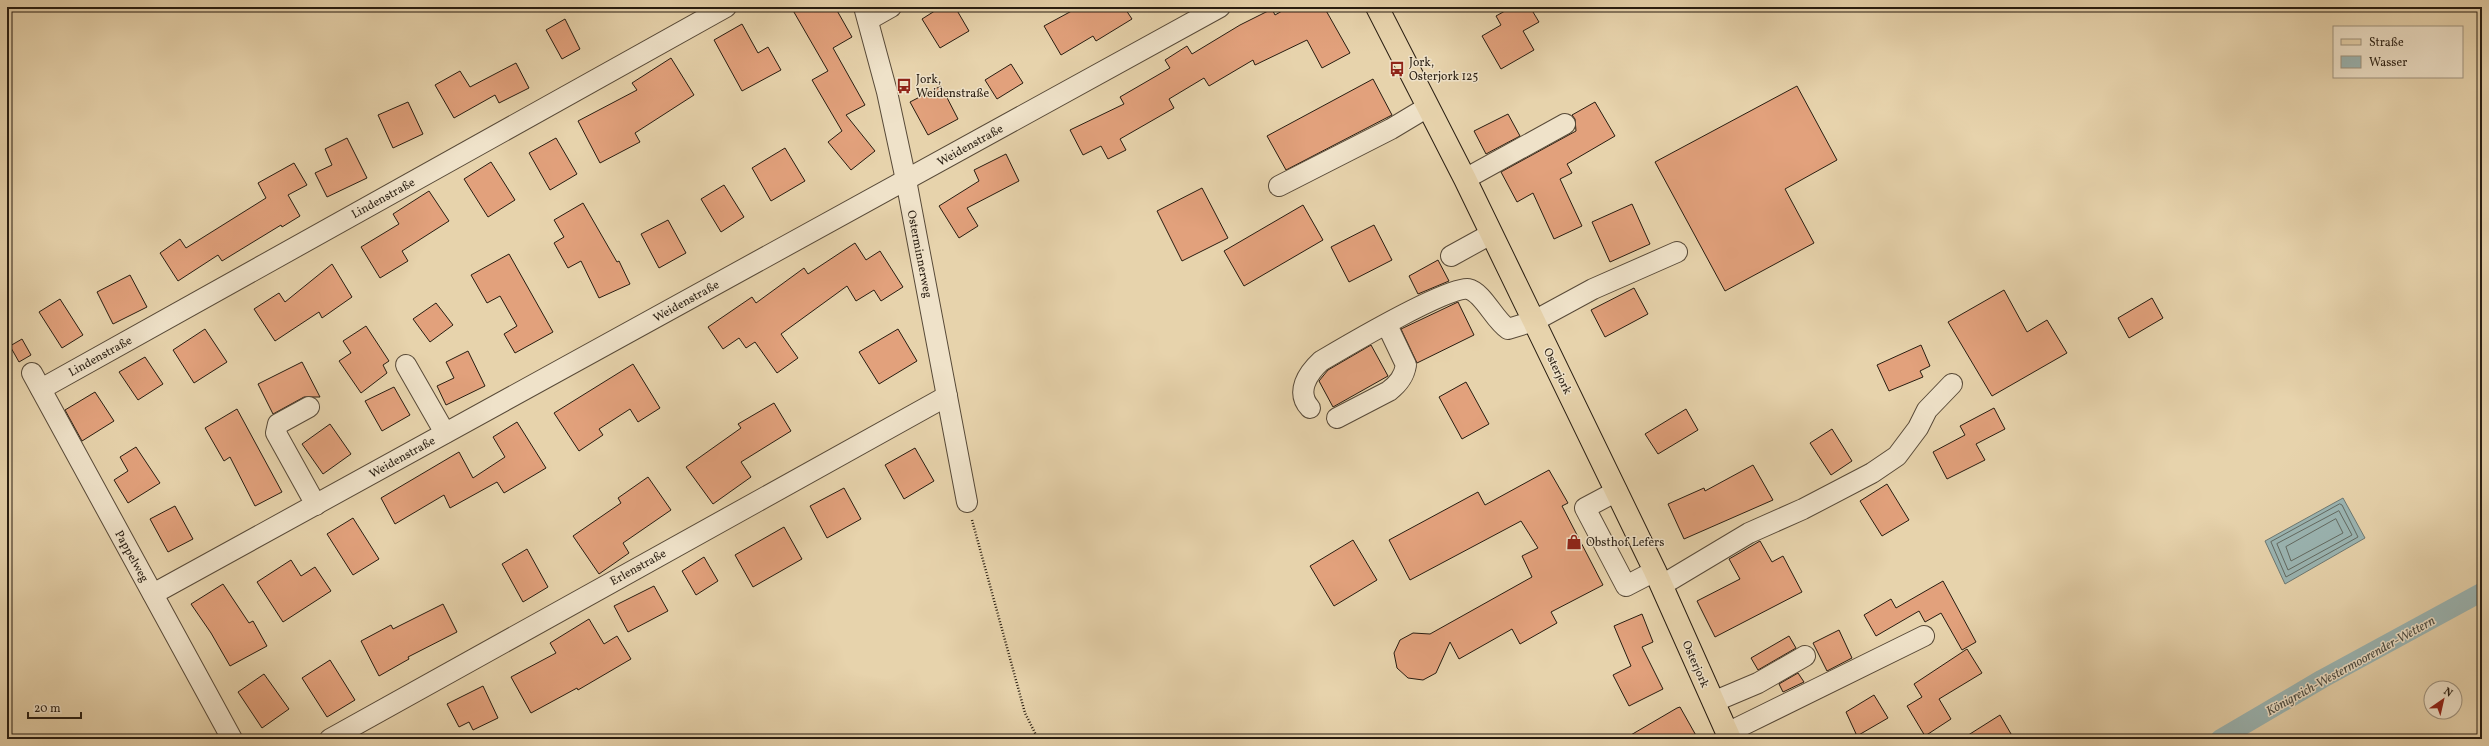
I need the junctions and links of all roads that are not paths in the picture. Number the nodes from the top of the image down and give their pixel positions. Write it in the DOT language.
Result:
graph roads {
  1 [pos="726,7"];
  2 [pos="891,7"];
  3 [pos="1220,7"];
  4 [pos="1377,7"];
  5 [pos="866,13"];
  6 [pos="1426,108"];
  7 [pos="1565,124"];
  8 [pos="1465,179"];
  9 [pos="906,180"];
  10 [pos="1279,186"];
  11 [pos="1491,234"];
  12 [pos="1677,252"];
  13 [pos="1451,256"];
  14 [pos="1534,321"];
  15 [pos="1387,325"];
  16 [pos="406,365"];
  17 [pos="36,381"];
  18 [pos="1952,384"];
  19 [pos="947,396"];
  20 [pos="309,407"];
  21 [pos="1310,408"];
  22 [pos="1337,418"];
  23 [pos="445,433"];
  24 [pos="1617,491"];
  25 [pos="967,502"];
  26 [pos="316,505"];
  27 [pos="1659,578"];
  28 [pos="153,594"];
  29 [pos="1924,636"];
  30 [pos="1805,656"];
  31 [pos="1713,702"];
  32 [pos="1728,736"];
  33 [pos="232,739"];
  34 [pos="330,739"];
  1 -- 17 [label="street, Lindenstraße"];
  2 -- 5 [label="street"];
  3 -- 9 [label="street, Weidenstraße"];
  4 -- 6 [label="main road, Osterjork"];
  5 -- 9 [label="street, Osterminnerweg"];
  6 -- 8 [label="main road, Osterjork"];
  6 -- 10 [label="street"];
  7 -- 8 [label="street"];
  8 -- 11 [label="main road, Osterjork"];
  9 -- 19 [label="street, Osterminnerweg"];
  9 -- 23 [label="street, Weidenstraße"];
  11 -- 13 [label="street"];
  11 -- 14 [label="main road, Osterjork"];
  12 -- 14 [label="street"];
  14 -- 15 [label="street"];
  14 -- 24 [label="main road, Osterjork"];
  15 -- 21 [label="street"];
  15 -- 22 [label="street"];
  16 -- 23 [label="street"];
  17 -- 28 [label="street, Pappelweg"];
  18 -- 27 [label="street"];
  19 -- 25 [label="street, Osterminnerweg"];
  19 -- 34 [label="street, Erlenstraße"];
  20 -- 26 [label="street"];
  23 -- 26 [label="street, Weidenstraße"];
  24 -- 27 [label="main road, Osterjork"];
  24 -- 27 [label="street"];
  26 -- 28 [label="street, Weidenstraße"];
  27 -- 31 [label="main road, Osterjork"];
  28 -- 33 [label="street, Pappelweg"];
  29 -- 32 [label="street"];
  30 -- 31 [label="street"];
  31 -- 32 [label="main road, Osterjork"];
}
